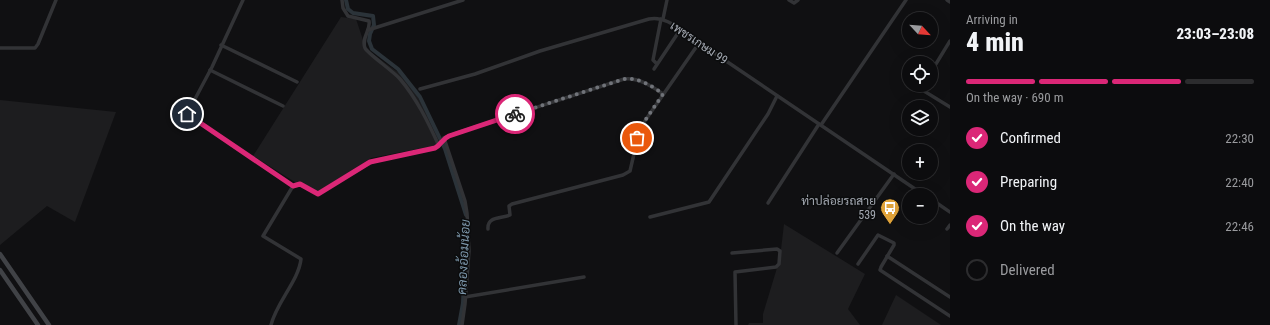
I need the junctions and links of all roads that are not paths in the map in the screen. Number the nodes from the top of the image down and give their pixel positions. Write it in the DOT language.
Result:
graph roads {
  1 [pos="56,0"];
  2 [pos="243,0"];
  3 [pos="342,0"];
  4 [pos="463,0"];
  5 [pos="667,0"];
  6 [pos="789,0"];
  7 [pos="798,0"];
  8 [pos="906,0"];
  9 [pos="946,0"];
  10 [pos="950,2"];
  11 [pos="662,19"];
  12 [pos="368,30"];
  13 [pos="680,30"];
  14 [pos="950,41"];
  15 [pos="699,43"];
  16 [pos="221,45"];
  17 [pos="0,48"];
  18 [pos="938,61"];
  19 [pos="657,64"];
  20 [pos="654,69"];
  21 [pos="210,70"];
  22 [pos="297,82"];
  23 [pos="420,89"];
  24 [pos="926,92"];
  25 [pos="663,94"];
  26 [pos="777,96"];
  27 [pos="284,106"];
  28 [pos="950,107"];
  29 [pos="820,124"];
  30 [pos="443,139"];
  31 [pos="439,145"];
  32 [pos="894,174"];
  33 [pos="293,186"];
  34 [pos="914,188"];
  35 [pos="768,203"];
  36 [pos="938,204"];
  37 [pos="950,212"];
  38 [pos="650,217"];
  39 [pos="950,225"];
  40 [pos="488,229"];
  41 [pos="947,229"];
  42 [pos="732,253"];
  43 [pos="837,253"];
  44 [pos="0,254"];
  45 [pos="887,256"];
  46 [pos="858,264"];
  47 [pos="0,270"];
  48 [pos="584,277"];
  49 [pos="465,297"];
  50 [pos="950,297"];
  51 [pos="950,316"];
  52 [pos="38,325"];
  53 [pos="49,325"];
  54 [pos="271,325"];
  55 [pos="462,325"];
  56 [pos="736,325"];
  1 -- 17 [label="street"];
  2 -- 16 [label="street"];
  3 -- 12 [label="street"];
  4 -- 12 [label="street"];
  5 -- 11 [label="street"];
  6 -- 7 [label="street"];
  8 -- 29 [label="street"];
  9 -- 10 [label="street"];
  11 -- 13 [label="street, เพชรเกษม 99"];
  11 -- 19 [label="street"];
  11 -- 23 [label="street, เพชรเกษม 99"];
  12 -- 31 [label="street"];
  13 -- 15 [label="street, เพชรเกษม 99"];
  13 -- 19 [label="street"];
  14 -- 18 [label="street"];
  15 -- 25 [label="street"];
  15 -- 26 [label="street, เพชรเกษม 99"];
  16 -- 21 [label="street"];
  16 -- 22 [label="street"];
  19 -- 20 [label="street"];
  21 -- 27 [label="street"];
  21 -- 33 [label="street"];
  24 -- 28 [label="street"];
  25 -- 30 [label="street"];
  25 -- 40 [label="street"];
  26 -- 29 [label="street, เพชรเกษม 99"];
  26 -- 38 [label="street"];
  29 -- 32 [label="street, เพชรเกษม 99"];
  29 -- 35 [label="street"];
  30 -- 31 [label="street"];
  30 -- 49 [label="street"];
  31 -- 33 [label="street"];
  32 -- 34 [label="street, เพชรเกษม 99"];
  32 -- 43 [label="street"];
  33 -- 54 [label="street"];
  36 -- 37 [label="street"];
  39 -- 41 [label="street"];
  42 -- 56 [label="street"];
  44 -- 53 [label="main road"];
  45 -- 46 [label="street"];
  45 -- 50 [label="street"];
  45 -- 51 [label="street"];
  47 -- 52 [label="main road"];
  48 -- 49 [label="street"];
  49 -- 55 [label="street"];
}
